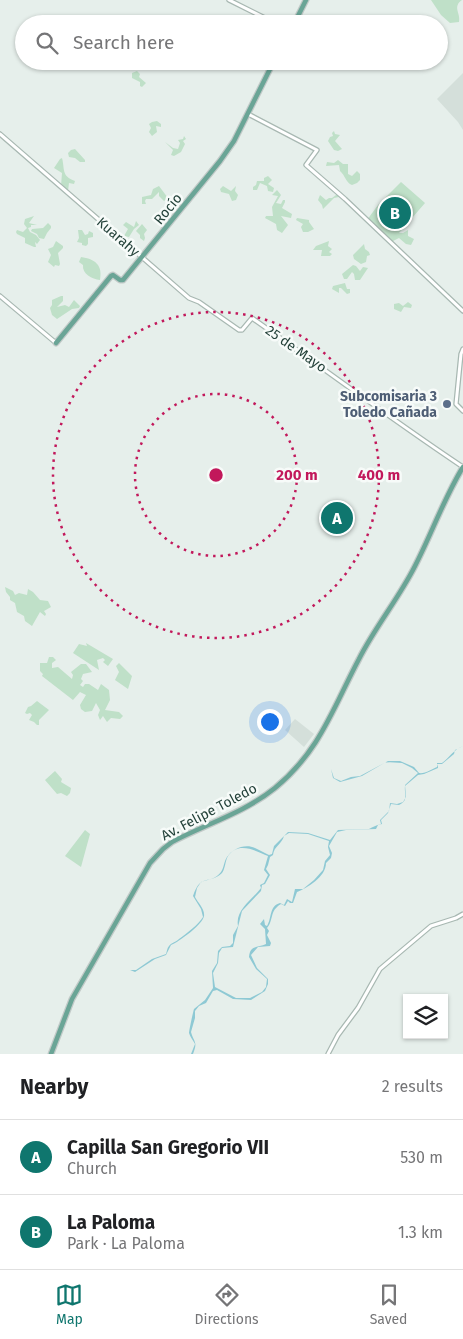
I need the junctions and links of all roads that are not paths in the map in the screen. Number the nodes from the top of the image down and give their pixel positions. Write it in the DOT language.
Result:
graph roads {
  1 [pos="228,0"];
  2 [pos="306,0"];
  3 [pos="259,15"];
  4 [pos="298,15"];
  5 [pos="270,70"];
  6 [pos="248,114"];
  7 [pos="0,134"];
  8 [pos="142,257"];
  9 [pos="0,296"];
  10 [pos="463,311"];
  11 [pos="252,318"];
  12 [pos="56,343"];
  13 [pos="463,349"];
  14 [pos="463,411"];
  15 [pos="463,467"];
  16 [pos="463,914"];
  17 [pos="51,1054"];
  18 [pos="328,1054"];
  1 -- 3 [label="street"];
  2 -- 4 [label="main road"];
  5 -- 6 [label="main road, Rocío"];
  6 -- 8 [label="main road, Rocío"];
  6 -- 10 [label="street"];
  7 -- 8 [label="street, Kuarahy"];
  8 -- 11 [label="street, Kuarahy"];
  8 -- 12 [label="main road, Rocío"];
  9 -- 12 [label="street"];
  11 -- 15 [label="street, 25 de Mayo"];
  13 -- 14 [label="street"];
  15 -- 17 [label="main road, Av. Felipe Toledo"];
  16 -- 18 [label="street"];
}
